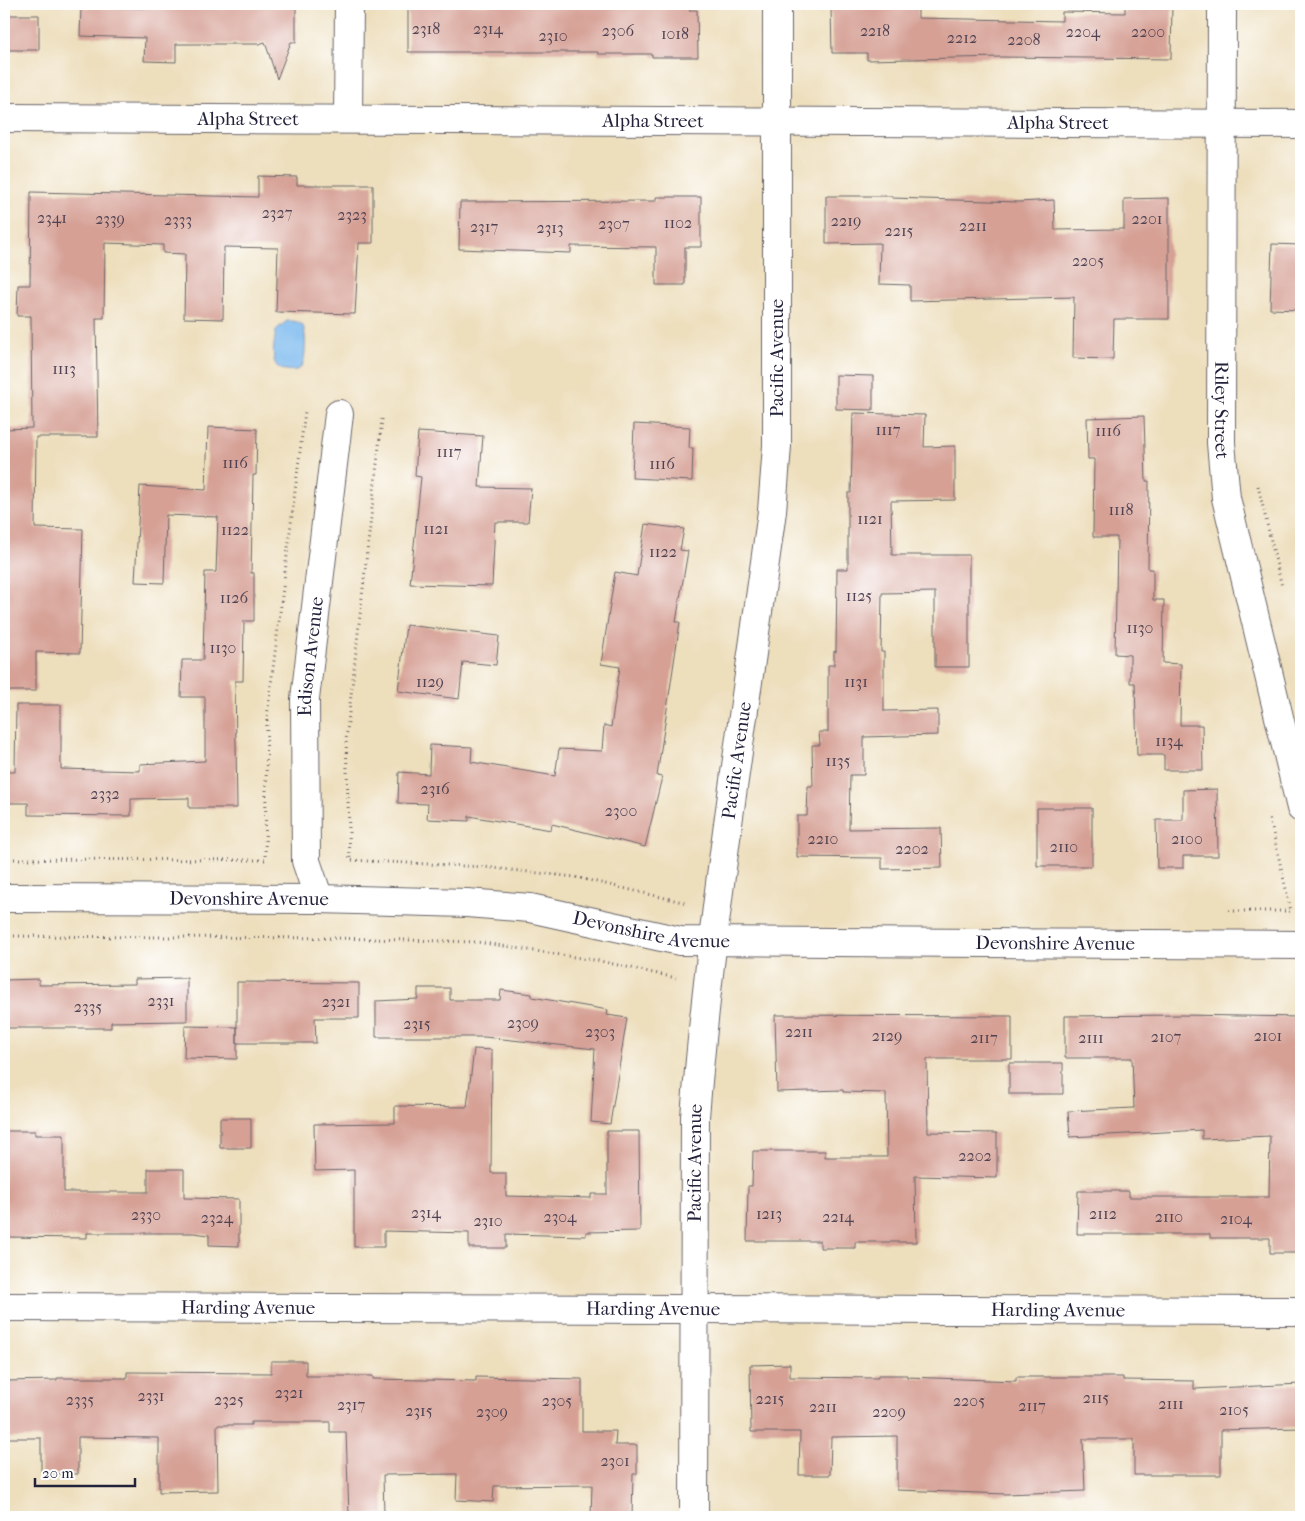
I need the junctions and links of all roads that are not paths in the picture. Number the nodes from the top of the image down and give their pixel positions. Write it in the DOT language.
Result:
graph roads {
  1 [pos="349,4"];
  2 [pos="777,4"];
  3 [pos="1222,4"];
  4 [pos="4,118"];
  5 [pos="348,118"];
  6 [pos="778,122"];
  7 [pos="1222,124"];
  8 [pos="1301,124"];
  9 [pos="338,414"];
  10 [pos="1301,808"];
  11 [pos="4,898"];
  12 [pos="318,899"];
  13 [pos="713,941"];
  14 [pos="1301,945"];
  15 [pos="4,1307"];
  16 [pos="693,1309"];
  17 [pos="1301,1311"];
  18 [pos="694,1517"];
  1 -- 5 [label="street"];
  2 -- 6 [label="street, Pacific Avenue"];
  3 -- 7 [label="street, Riley Street"];
  4 -- 5 [label="street, Alpha Street"];
  5 -- 6 [label="street, Alpha Street"];
  6 -- 7 [label="street, Alpha Street"];
  6 -- 13 [label="street, Pacific Avenue"];
  7 -- 8 [label="street, Alpha Street"];
  7 -- 10 [label="street, Riley Street"];
  9 -- 12 [label="street, Edison Avenue"];
  11 -- 12 [label="street, Devonshire Avenue"];
  12 -- 13 [label="street, Devonshire Avenue"];
  13 -- 14 [label="street, Devonshire Avenue"];
  13 -- 16 [label="street, Pacific Avenue"];
  15 -- 16 [label="street, Harding Avenue"];
  16 -- 17 [label="street, Harding Avenue"];
  16 -- 18 [label="street, Pacific Avenue"];
}
